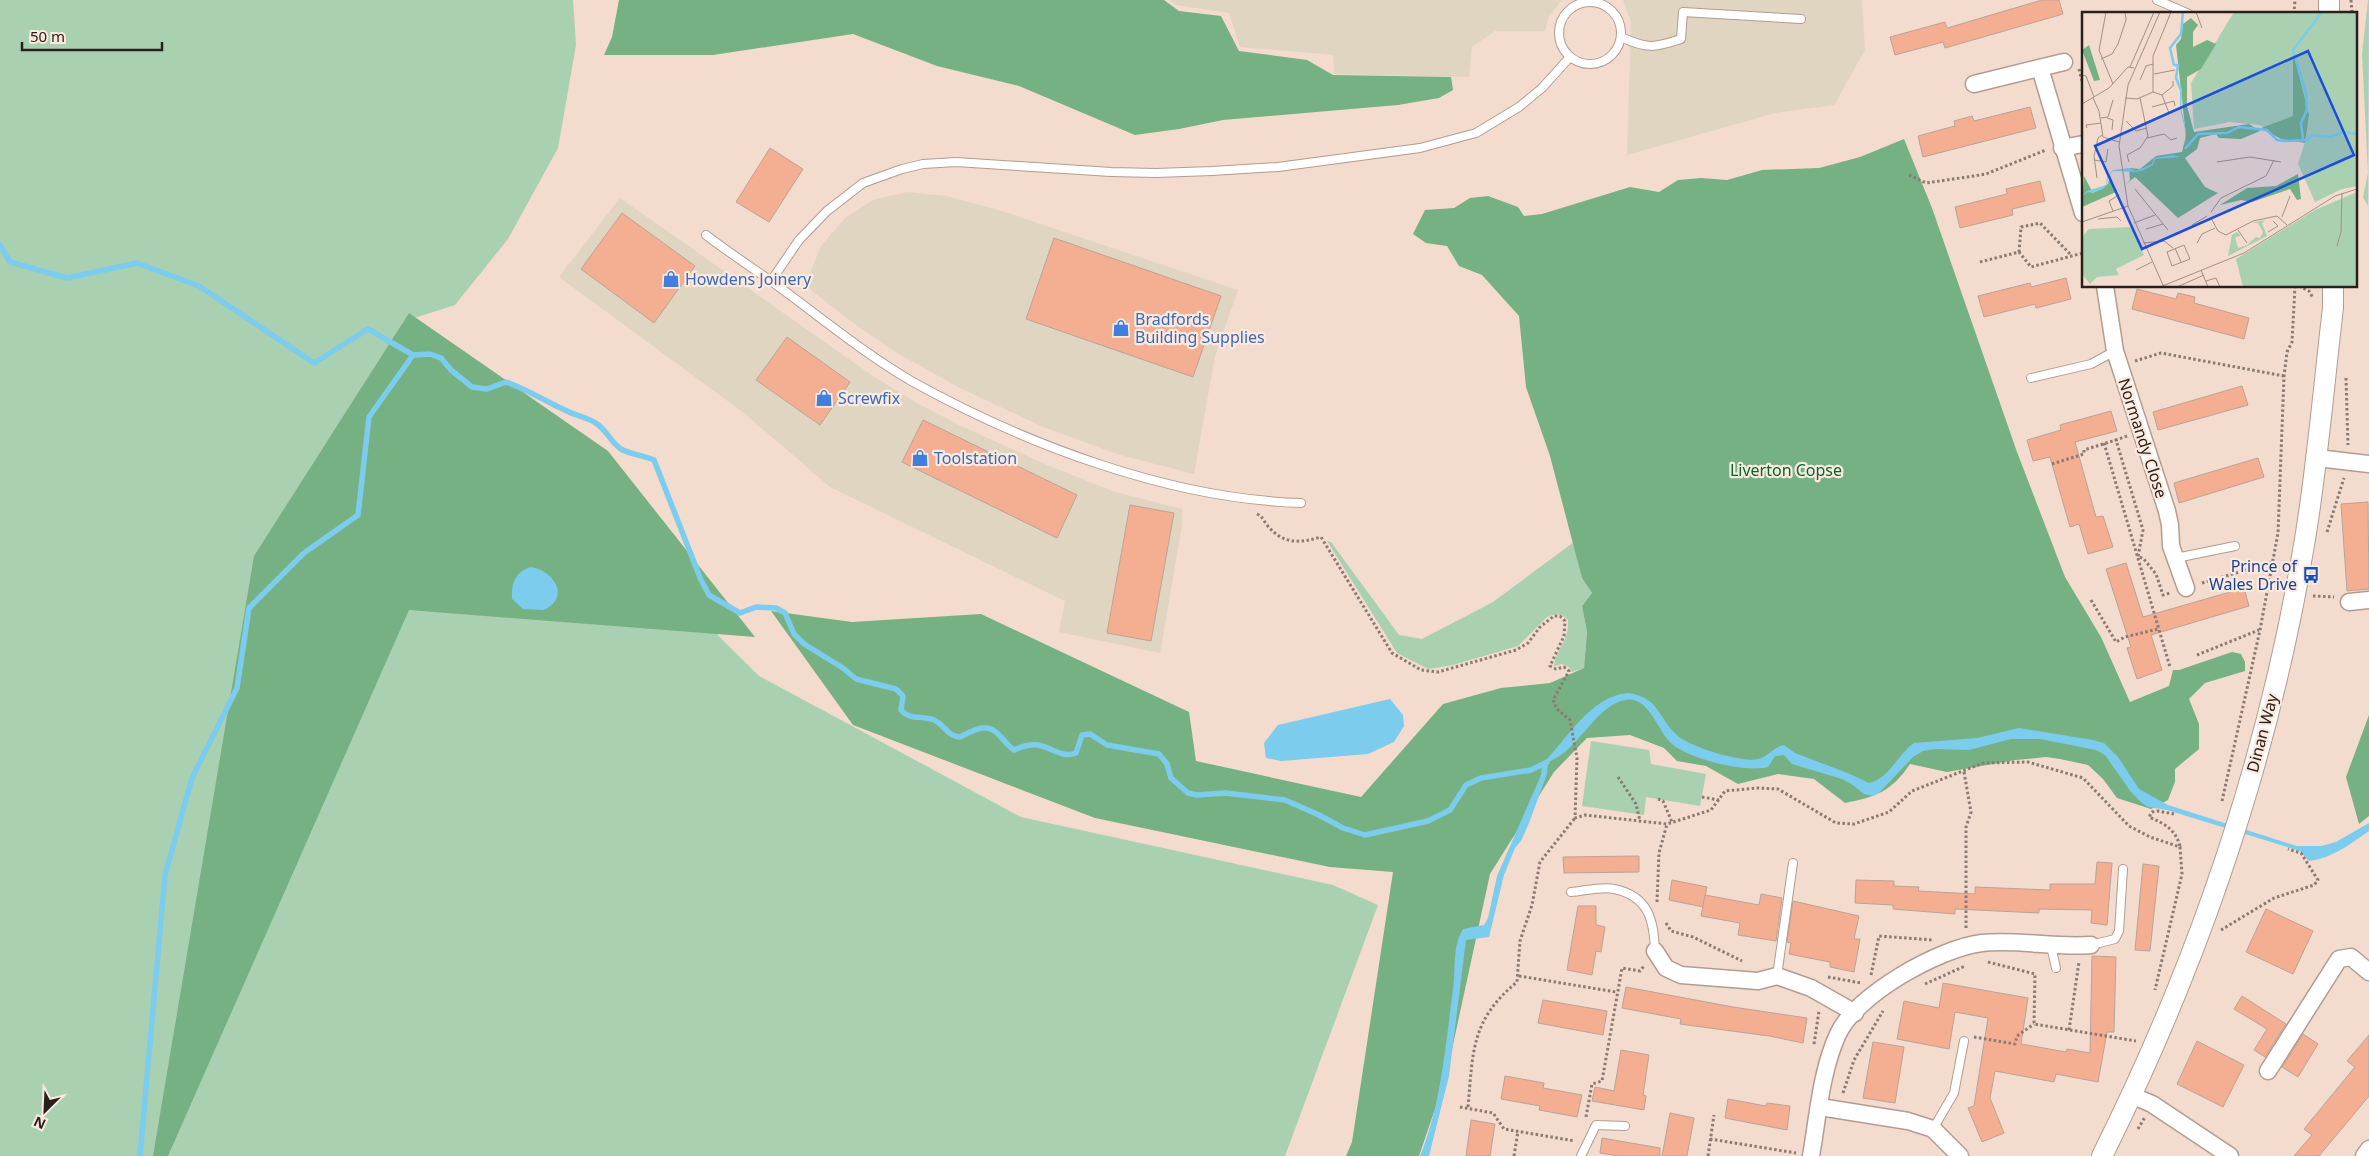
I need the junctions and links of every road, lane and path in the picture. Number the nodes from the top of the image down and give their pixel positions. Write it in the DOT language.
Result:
graph roads {
  1 [pos="2157,0"];
  2 [pos="1597,1"];
  3 [pos="2184,12"];
  4 [pos="1801,19"];
  5 [pos="1620,38"];
  6 [pos="1570,57"];
  7 [pos="2064,62"];
  8 [pos="2040,68"];
  9 [pos="1974,84"];
  10 [pos="2082,144"];
  11 [pos="2062,146"];
  12 [pos="1909,176"];
  13 [pos="2082,210"];
  14 [pos="706,235"];
  15 [pos="2018,252"];
  16 [pos="2082,252"];
  17 [pos="2072,256"];
  18 [pos="1980,262"];
  19 [pos="771,281"];
  20 [pos="2105,288"];
  21 [pos="2295,288"];
  22 [pos="2332,288"];
  23 [pos="2118,359"];
  24 [pos="2284,376"];
  25 [pos="2031,378"];
  26 [pos="2116,440"];
  27 [pos="2104,443"];
  28 [pos="2317,458"];
  29 [pos="2052,464"];
  30 [pos="2369,464"];
  31 [pos="1301,502"];
  32 [pos="1255,513"];
  33 [pos="2235,546"];
  34 [pos="2176,558"];
  35 [pos="2186,588"];
  36 [pos="2091,600"];
  37 [pos="2369,600"];
  38 [pos="2349,602"];
  39 [pos="2158,629"];
  40 [pos="2260,630"];
  41 [pos="2197,655"];
  42 [pos="2170,667"];
  43 [pos="1964,772"];
  44 [pos="1618,777"];
  45 [pos="1702,797"];
  46 [pos="1658,799"];
  47 [pos="1720,800"];
  48 [pos="2221,804"];
  49 [pos="2174,814"];
  50 [pos="1575,818"];
  51 [pos="1640,821"];
  52 [pos="1672,822"];
  53 [pos="1667,824"];
  54 [pos="2180,847"];
  55 [pos="2288,849"];
  56 [pos="1793,864"];
  57 [pos="2123,869"];
  58 [pos="1571,892"];
  59 [pos="1657,905"];
  60 [pos="1663,918"];
  61 [pos="2218,932"];
  62 [pos="1934,940"];
  63 [pos="2084,945"];
  64 [pos="2051,946"];
  65 [pos="1960,949"];
  66 [pos="1655,951"];
  67 [pos="1983,961"];
  68 [pos="1746,962"];
  69 [pos="1968,965"];
  70 [pos="2056,968"];
  71 [pos="2369,972"];
  72 [pos="2165,973"];
  73 [pos="1821,975"];
  74 [pos="1519,976"];
  75 [pos="1777,976"];
  76 [pos="1916,988"];
  77 [pos="1616,992"];
  78 [pos="1886,1007"];
  79 [pos="1855,1012"];
  80 [pos="2034,1024"];
  81 [pos="2069,1030"];
  82 [pos="1964,1041"];
  83 [pos="2136,1042"];
  84 [pos="2268,1071"];
  85 [pos="2131,1094"];
  86 [pos="1460,1106"];
  87 [pos="1468,1107"];
  88 [pos="1820,1107"];
  89 [pos="1841,1110"];
  90 [pos="1714,1115"];
  91 [pos="1585,1124"];
  92 [pos="1625,1126"];
  93 [pos="1933,1129"];
  94 [pos="1518,1131"];
  95 [pos="1580,1137"];
  96 [pos="1710,1139"];
  97 [pos="2369,1150"];
  98 [pos="1804,1154"];
  99 [pos="1514,1156"];
  100 [pos="1581,1156"];
  101 [pos="1708,1156"];
  102 [pos="1960,1156"];
  103 [pos="2102,1156"];
  104 [pos="2230,1156"];
  105 [pos="2364,1156"];
  1 -- 3 [label="lane"];
  2 -- 5 [label="lane"];
  2 -- 6 [label="lane"];
  4 -- 5 [label="lane"];
  5 -- 6 [label="lane"];
  6 -- 19 [label="lane"];
  7 -- 8 [label="street"];
  8 -- 9 [label="street"];
  8 -- 11 [label="street"];
  10 -- 11 [label="street"];
  11 -- 12 [label="path"];
  11 -- 13 [label="street"];
  14 -- 19 [label="lane"];
  15 -- 17 [label="path"];
  15 -- 17 [label="path"];
  15 -- 18 [label="path"];
  16 -- 17 [label="path"];
  19 -- 31 [label="lane"];
  20 -- 23 [label="street, Normandy Close"];
  21 -- 24 [label="path"];
  22 -- 28 [label="street, Dinan Way"];
  23 -- 24 [label="path"];
  23 -- 25 [label="lane"];
  23 -- 34 [label="street, Normandy Close"];
  24 -- 40 [label="path"];
  26 -- 27 [label="path"];
  27 -- 29 [label="path"];
  27 -- 39 [label="path"];
  28 -- 30 [label="street"];
  28 -- 85 [label="street, Dinan Way"];
  32 -- 50 [label="path"];
  33 -- 34 [label="lane"];
  34 -- 35 [label="street, Normandy Close"];
  36 -- 39 [label="path"];
  37 -- 38 [label="street"];
  39 -- 42 [label="path"];
  40 -- 41 [label="path"];
  40 -- 48 [label="path"];
  43 -- 47 [label="path"];
  43 -- 54 [label="path"];
  43 -- 65 [label="path"];
  44 -- 51 [label="path"];
  45 -- 47 [label="path"];
  46 -- 52 [label="path"];
  47 -- 52 [label="path"];
  49 -- 54 [label="path"];
  50 -- 51 [label="path"];
  50 -- 74 [label="path"];
  51 -- 53 [label="path"];
  52 -- 53 [label="path"];
  53 -- 59 [label="path"];
  54 -- 72 [label="path"];
  55 -- 61 [label="path"];
  56 -- 75 [label="lane"];
  57 -- 63 [label="lane"];
  58 -- 66 [label="lane"];
  60 -- 68 [label="path"];
  62 -- 73 [label="path"];
  63 -- 64 [label="street"];
  63 -- 81 [label="path"];
  64 -- 65 [label="street"];
  64 -- 70 [label="lane"];
  65 -- 79 [label="street"];
  66 -- 75 [label="street"];
  66 -- 77 [label="path"];
  67 -- 80 [label="path"];
  69 -- 76 [label="path"];
  71 -- 84 [label="street"];
  74 -- 77 [label="path"];
  74 -- 87 [label="path"];
  75 -- 79 [label="street"];
  77 -- 91 [label="path"];
  78 -- 89 [label="path"];
  79 -- 88 [label="street"];
  80 -- 81 [label="path"];
  80 -- 82 [label="path"];
  81 -- 83 [label="path"];
  82 -- 93 [label="lane"];
  85 -- 103 [label="street, Dinan Way"];
  85 -- 104 [label="street"];
  86 -- 87 [label="path"];
  87 -- 94 [label="path"];
  88 -- 89 [label="street"];
  88 -- 98 [label="street"];
  89 -- 93 [label="street"];
  90 -- 96 [label="path"];
  92 -- 100 [label="lane"];
  93 -- 102 [label="street"];
  94 -- 95 [label="path"];
  94 -- 99 [label="path"];
  96 -- 98 [label="path"];
  96 -- 101 [label="path"];
  97 -- 105 [label="street"];
}
